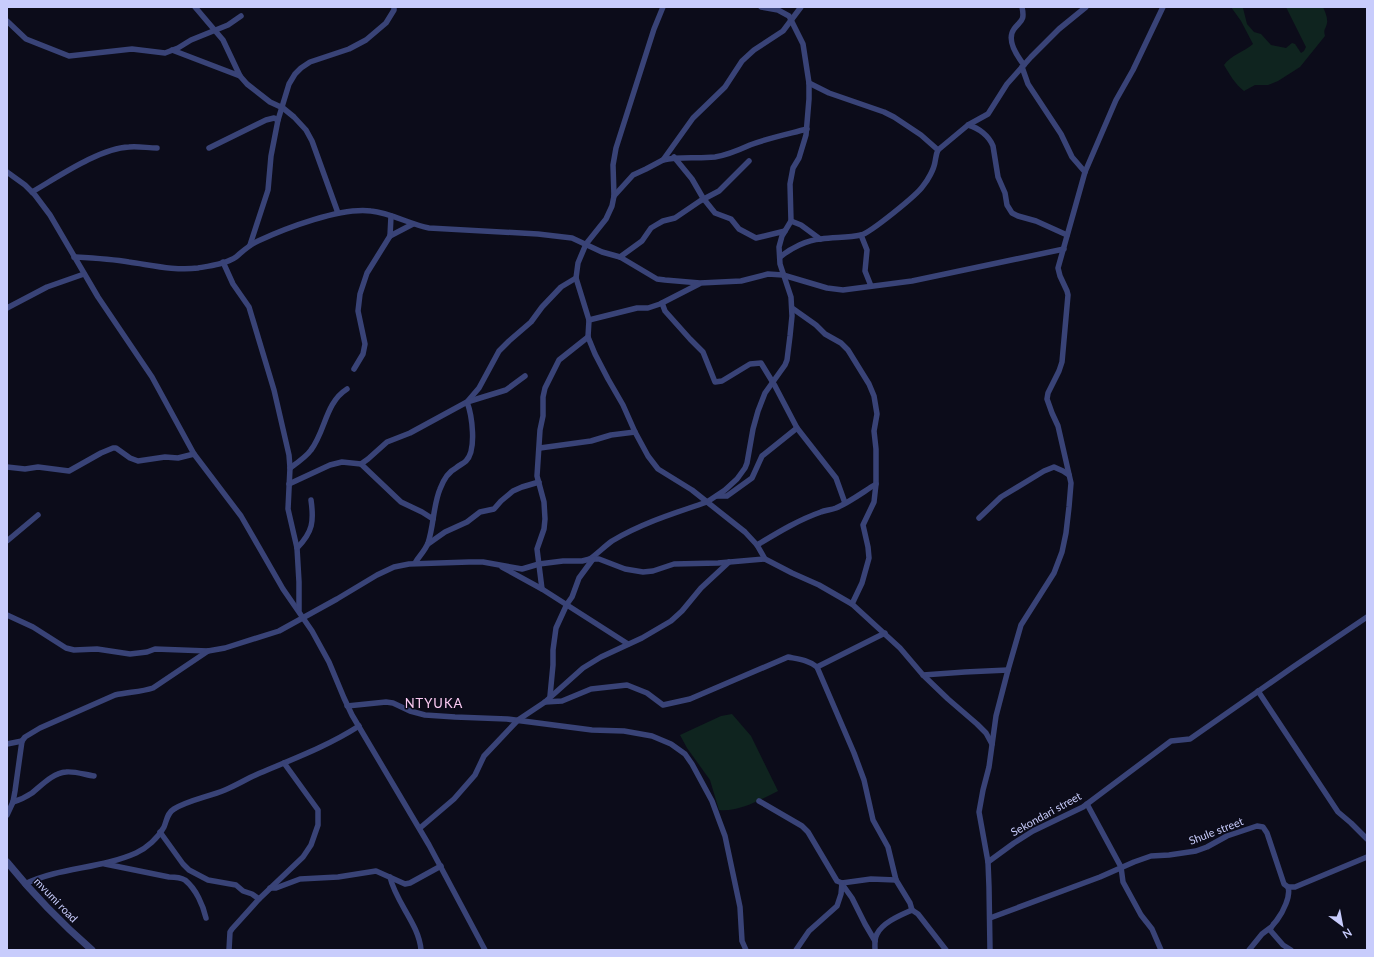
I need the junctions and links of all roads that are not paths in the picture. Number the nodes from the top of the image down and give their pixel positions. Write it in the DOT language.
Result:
graph roads {
  1 [pos="195,7"];
  2 [pos="394,7"];
  3 [pos="663,7"];
  4 [pos="761,7"];
  5 [pos="801,7"];
  6 [pos="1022,7"];
  7 [pos="1086,7"];
  8 [pos="1163,7"];
  9 [pos="241,16"];
  10 [pos="791,19"];
  11 [pos="7,21"];
  12 [pos="215,30"];
  13 [pos="172,50"];
  14 [pos="1023,66"];
  15 [pos="240,76"];
  16 [pos="809,83"];
  17 [pos="283,108"];
  18 [pos="278,120"];
  19 [pos="968,125"];
  20 [pos="807,129"];
  21 [pos="157,148"];
  22 [pos="209,148"];
  23 [pos="938,150"];
  24 [pos="674,157"];
  25 [pos="663,160"];
  26 [pos="749,161"];
  27 [pos="7,172"];
  28 [pos="1085,172"];
  29 [pos="32,192"];
  30 [pos="614,196"];
  31 [pos="704,198"];
  32 [pos="338,214"];
  33 [pos="391,216"];
  34 [pos="791,220"];
  35 [pos="413,224"];
  36 [pos="785,231"];
  37 [pos="861,235"];
  38 [pos="1067,235"];
  39 [pos="390,236"];
  40 [pos="820,239"];
  41 [pos="586,244"];
  42 [pos="250,245"];
  43 [pos="1064,248"];
  44 [pos="74,256"];
  45 [pos="620,257"];
  46 [pos="780,257"];
  47 [pos="223,262"];
  48 [pos="84,274"];
  49 [pos="783,275"];
  50 [pos="576,278"];
  51 [pos="700,283"];
  52 [pos="871,286"];
  53 [pos="662,303"];
  54 [pos="7,308"];
  55 [pos="792,308"];
  56 [pos="589,320"];
  57 [pos="588,337"];
  58 [pos="354,369"];
  59 [pos="525,376"];
  60 [pos="772,382"];
  61 [pos="347,389"];
  62 [pos="467,402"];
  63 [pos="797,428"];
  64 [pos="635,432"];
  65 [pos="540,448"];
  66 [pos="194,454"];
  67 [pos="361,464"];
  68 [pos="7,467"];
  69 [pos="290,468"];
  70 [pos="1069,475"];
  71 [pos="539,482"];
  72 [pos="289,484"];
  73 [pos="876,484"];
  74 [pos="716,496"];
  75 [pos="310,500"];
  76 [pos="707,502"];
  77 [pos="845,503"];
  78 [pos="38,515"];
  79 [pos="979,518"];
  80 [pos="433,519"];
  81 [pos="7,541"];
  82 [pos="428,544"];
  83 [pos="757,545"];
  84 [pos="297,548"];
  85 [pos="592,559"];
  86 [pos="765,559"];
  87 [pos="729,562"];
  88 [pos="415,563"];
  89 [pos="497,564"];
  90 [pos="539,564"];
  91 [pos="542,589"];
  92 [pos="567,604"];
  93 [pos="852,604"];
  94 [pos="298,610"];
  95 [pos="7,615"];
  96 [pos="304,617"];
  97 [pos="1367,617"];
  98 [pos="884,633"];
  99 [pos="628,644"];
  100 [pos="208,652"];
  101 [pos="817,667"];
  102 [pos="1008,670"];
  103 [pos="923,675"];
  104 [pos="1258,691"];
  105 [pos="550,696"];
  106 [pos="545,702"];
  107 [pos="347,706"];
  108 [pos="518,720"];
  109 [pos="359,726"];
  110 [pos="22,742"];
  111 [pos="7,744"];
  112 [pos="992,744"];
  113 [pos="284,763"];
  114 [pos="94,776"];
  115 [pos="759,801"];
  116 [pos="13,802"];
  117 [pos="1087,804"];
  118 [pos="7,815"];
  119 [pos="420,828"];
  120 [pos="160,832"];
  121 [pos="1367,840"];
  122 [pos="1367,857"];
  123 [pos="7,862"];
  124 [pos="988,862"];
  125 [pos="101,863"];
  126 [pos="441,866"];
  127 [pos="1121,867"];
  128 [pos="390,877"];
  129 [pos="896,880"];
  130 [pos="842,883"];
  131 [pos="25,884"];
  132 [pos="1288,887"];
  133 [pos="270,888"];
  134 [pos="258,899"];
  135 [pos="912,910"];
  136 [pos="206,918"];
  137 [pos="990,918"];
  138 [pos="1270,928"];
  139 [pos="875,941"];
  140 [pos="92,950"];
  141 [pos="229,950"];
  142 [pos="421,950"];
  143 [pos="485,950"];
  144 [pos="746,950"];
  145 [pos="796,950"];
  146 [pos="875,950"];
  147 [pos="946,950"];
  148 [pos="990,950"];
  149 [pos="1161,950"];
  150 [pos="1249,950"];
  151 [pos="1291,950"];
  1 -- 12 [label="street"];
  2 -- 17 [label="street"];
  3 -- 30 [label="street"];
  4 -- 10 [label="street"];
  5 -- 10 [label="street"];
  6 -- 14 [label="street"];
  7 -- 14 [label="street"];
  8 -- 28 [label="street"];
  9 -- 12 [label="street"];
  10 -- 16 [label="street"];
  10 -- 25 [label="street"];
  11 -- 13 [label="street"];
  12 -- 13 [label="street"];
  12 -- 15 [label="street"];
  13 -- 15 [label="street"];
  14 -- 19 [label="street"];
  14 -- 28 [label="street"];
  15 -- 17 [label="street"];
  16 -- 20 [label="street"];
  16 -- 23 [label="street"];
  17 -- 18 [label="street"];
  17 -- 32 [label="street"];
  18 -- 22 [label="street"];
  18 -- 42 [label="street"];
  19 -- 23 [label="street"];
  19 -- 38 [label="street"];
  20 -- 24 [label="street"];
  20 -- 34 [label="street"];
  21 -- 29 [label="street"];
  23 -- 37 [label="street"];
  24 -- 25 [label="street"];
  24 -- 31 [label="street"];
  25 -- 30 [label="street"];
  26 -- 31 [label="street"];
  27 -- 29 [label="street"];
  28 -- 38 [label="street"];
  29 -- 44 [label="street"];
  30 -- 41 [label="street"];
  31 -- 36 [label="street"];
  31 -- 45 [label="street"];
  32 -- 33 [label="street"];
  32 -- 42 [label="street"];
  33 -- 35 [label="street"];
  33 -- 39 [label="street"];
  34 -- 36 [label="street"];
  34 -- 40 [label="street"];
  35 -- 39 [label="street"];
  35 -- 41 [label="street"];
  36 -- 46 [label="street"];
  37 -- 40 [label="street"];
  37 -- 52 [label="street"];
  38 -- 43 [label="street"];
  39 -- 58 [label="street"];
  40 -- 46 [label="street"];
  41 -- 45 [label="street"];
  41 -- 50 [label="street"];
  42 -- 47 [label="street"];
  43 -- 52 [label="street"];
  43 -- 70 [label="street"];
  44 -- 47 [label="street"];
  44 -- 48 [label="street"];
  45 -- 51 [label="street"];
  46 -- 49 [label="street"];
  47 -- 69 [label="street"];
  48 -- 54 [label="street"];
  48 -- 66 [label="street"];
  49 -- 51 [label="street"];
  49 -- 52 [label="street"];
  49 -- 55 [label="street"];
  50 -- 56 [label="street"];
  50 -- 62 [label="street"];
  51 -- 53 [label="street"];
  53 -- 56 [label="street"];
  53 -- 60 [label="street"];
  55 -- 60 [label="street"];
  55 -- 73 [label="street"];
  56 -- 57 [label="street"];
  57 -- 64 [label="street"];
  57 -- 65 [label="street"];
  59 -- 62 [label="street"];
  60 -- 63 [label="street"];
  60 -- 74 [label="street"];
  61 -- 69 [label="street"];
  62 -- 67 [label="street"];
  62 -- 80 [label="street"];
  63 -- 74 [label="street"];
  63 -- 77 [label="street"];
  64 -- 65 [label="street"];
  64 -- 76 [label="street"];
  65 -- 71 [label="street"];
  66 -- 68 [label="street"];
  66 -- 94 [label="street"];
  67 -- 72 [label="street"];
  67 -- 80 [label="street"];
  69 -- 72 [label="street"];
  70 -- 79 [label="street"];
  70 -- 102 [label="street"];
  71 -- 82 [label="street"];
  71 -- 90 [label="street"];
  72 -- 84 [label="street"];
  73 -- 77 [label="street"];
  73 -- 93 [label="street"];
  74 -- 76 [label="street"];
  75 -- 84 [label="street"];
  76 -- 83 [label="street"];
  76 -- 85 [label="street"];
  77 -- 83 [label="street"];
  78 -- 81 [label="street"];
  80 -- 82 [label="street"];
  82 -- 88 [label="street"];
  83 -- 86 [label="street"];
  84 -- 94 [label="street"];
  85 -- 87 [label="street"];
  85 -- 90 [label="street"];
  85 -- 92 [label="street"];
  86 -- 87 [label="street"];
  86 -- 93 [label="street"];
  87 -- 99 [label="street"];
  88 -- 89 [label="street"];
  88 -- 96 [label="street"];
  89 -- 90 [label="street"];
  89 -- 91 [label="street"];
  90 -- 91 [label="street"];
  91 -- 92 [label="street"];
  92 -- 99 [label="street"];
  92 -- 105 [label="street"];
  93 -- 98 [label="street"];
  94 -- 96 [label="street"];
  95 -- 100 [label="street"];
  96 -- 100 [label="street"];
  96 -- 107 [label="street"];
  97 -- 104 [label="street"];
  98 -- 101 [label="street"];
  98 -- 103 [label="street"];
  99 -- 105 [label="street"];
  100 -- 110 [label="street"];
  101 -- 106 [label="street"];
  101 -- 129 [label="street"];
  102 -- 103 [label="street"];
  102 -- 112 [label="street"];
  103 -- 112 [label="street"];
  104 -- 117 [label="street, Sekondari street"];
  104 -- 121 [label="street"];
  105 -- 106 [label="street"];
  106 -- 108 [label="street"];
  107 -- 108 [label="street"];
  107 -- 109 [label="street"];
  108 -- 119 [label="street"];
  108 -- 144 [label="street"];
  109 -- 113 [label="street"];
  109 -- 119 [label="street"];
  110 -- 111 [label="street"];
  110 -- 116 [label="street"];
  112 -- 124 [label="street"];
  113 -- 120 [label="street"];
  113 -- 133 [label="street"];
  114 -- 116 [label="street"];
  115 -- 130 [label="street"];
  116 -- 118 [label="street"];
  117 -- 124 [label="street, Sekondari street"];
  117 -- 127 [label="street"];
  119 -- 126 [label="street"];
  120 -- 125 [label="street"];
  120 -- 134 [label="street"];
  122 -- 132 [label="street"];
  123 -- 131 [label="street, mvumi road"];
  124 -- 137 [label="street"];
  125 -- 131 [label="street"];
  125 -- 136 [label="street"];
  126 -- 128 [label="street"];
  126 -- 143 [label="street"];
  127 -- 132 [label="street, Shule street"];
  127 -- 137 [label="street, Shule street"];
  127 -- 149 [label="street"];
  128 -- 133 [label="street"];
  128 -- 142 [label="street"];
  129 -- 130 [label="street"];
  129 -- 135 [label="street"];
  130 -- 139 [label="street"];
  130 -- 145 [label="street"];
  131 -- 140 [label="street, mvumi road"];
  132 -- 138 [label="street"];
  133 -- 134 [label="street"];
  134 -- 141 [label="street"];
  135 -- 139 [label="street"];
  135 -- 147 [label="street"];
  137 -- 148 [label="street"];
  138 -- 150 [label="street"];
  138 -- 151 [label="street"];
  139 -- 146 [label="street"];
}
